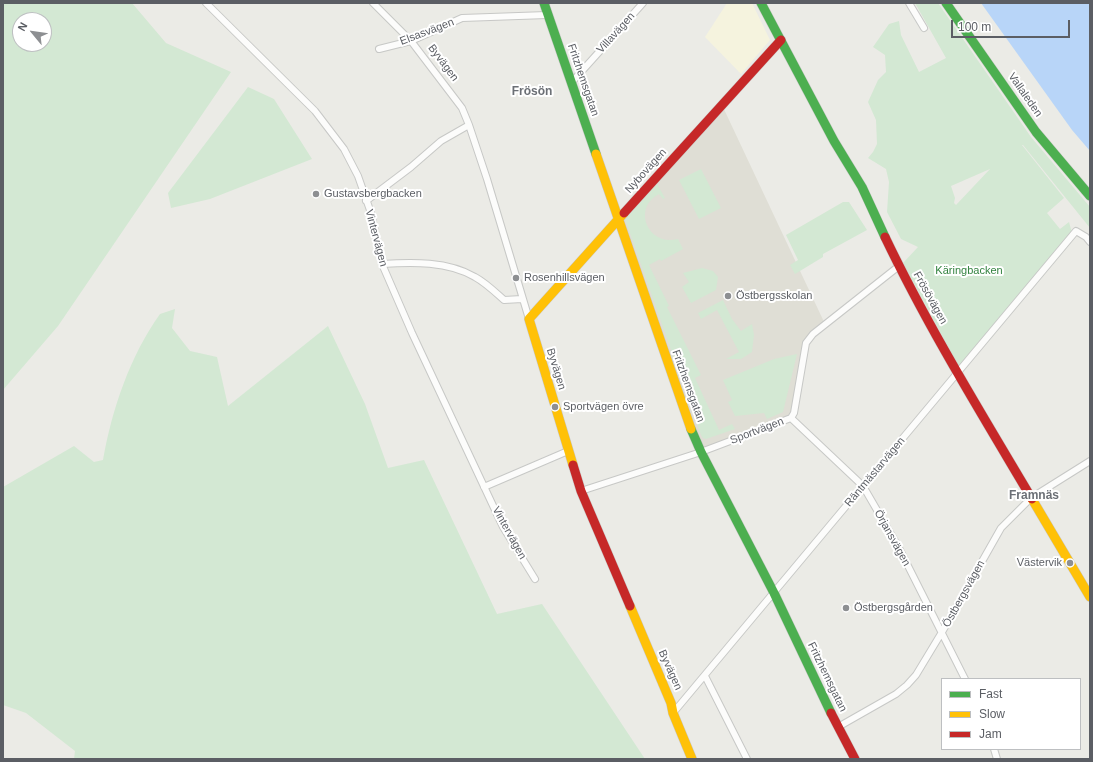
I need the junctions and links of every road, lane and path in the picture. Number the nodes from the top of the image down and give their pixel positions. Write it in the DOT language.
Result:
graph roads {
  1 [pos="206,3"];
  2 [pos="373,3"];
  3 [pos="544,3"];
  4 [pos="643,3"];
  5 [pos="762,3"];
  6 [pos="909,3"];
  7 [pos="946,3"];
  8 [pos="547,15"];
  9 [pos="924,28"];
  10 [pos="781,40"];
  11 [pos="411,41"];
  12 [pos="379,49"];
  13 [pos="572,82"];
  14 [pos="469,125"];
  15 [pos="1090,196"];
  16 [pos="366,201"];
  17 [pos="618,220"];
  18 [pos="1090,242"];
  19 [pos="382,264"];
  20 [pos="899,266"];
  21 [pos="522,300"];
  22 [pos="528,319"];
  23 [pos="958,373"];
  24 [pos="791,418"];
  25 [pos="568,451"];
  26 [pos="701,452"];
  27 [pos="1090,461"];
  28 [pos="863,486"];
  29 [pos="484,487"];
  30 [pos="581,490"];
  31 [pos="1031,498"];
  32 [pos="535,579"];
  33 [pos="774,593"];
  34 [pos="1090,597"];
  35 [pos="942,632"];
  36 [pos="705,676"];
  37 [pos="965,678"];
  38 [pos="673,713"];
  39 [pos="838,727"];
  40 [pos="692,759"];
  41 [pos="748,759"];
  42 [pos="855,759"];
  1 -- 16 [label="street, Vintervägen"];
  2 -- 11 [label="street, Byvägen"];
  3 -- 8 [label="street, Fritzhemsgatan"];
  4 -- 13 [label="street, Villavägen"];
  5 -- 10 [label="street, Frösövägen"];
  6 -- 9 [label="street"];
  7 -- 15 [label="street, Vallaleden"];
  8 -- 11 [label="street, Elsasvägen"];
  8 -- 13 [label="street, Fritzhemsgatan"];
  10 -- 17 [label="street, Nybovägen"];
  10 -- 20 [label="street, Frösövägen"];
  11 -- 12 [label="street, Elsasvägen"];
  11 -- 14 [label="street, Byvägen"];
  13 -- 17 [label="street, Fritzhemsgatan"];
  14 -- 16 [label="street"];
  14 -- 21 [label="street, Byvägen"];
  16 -- 19 [label="street, Vintervägen"];
  17 -- 22 [label="street, Nybovägen"];
  17 -- 26 [label="street, Fritzhemsgatan"];
  18 -- 23 [label="street, Räntmästarvägen"];
  19 -- 21 [label="street"];
  19 -- 29 [label="street, Vintervägen"];
  20 -- 23 [label="street, Frösövägen"];
  20 -- 24 [label="street, Sportvägen"];
  21 -- 22 [label="street, Byvägen"];
  22 -- 25 [label="street, Byvägen"];
  23 -- 28 [label="street, Räntmästarvägen"];
  23 -- 31 [label="street, Frösövägen"];
  24 -- 26 [label="street, Sportvägen"];
  24 -- 28 [label="street, Örjansvägen"];
  25 -- 29 [label="street"];
  25 -- 30 [label="street, Byvägen"];
  26 -- 30 [label="street, Sportvägen"];
  26 -- 33 [label="street, Fritzhemsgatan"];
  27 -- 31 [label="street, Östbergsvägen"];
  28 -- 33 [label="street, Räntmästarvägen"];
  28 -- 35 [label="street, Örjansvägen"];
  29 -- 32 [label="street, Vintervägen"];
  30 -- 38 [label="street, Byvägen"];
  31 -- 34 [label="street, Frösövägen"];
  31 -- 35 [label="street, Östbergsvägen"];
  33 -- 36 [label="street, Räntmästarvägen"];
  33 -- 39 [label="street, Fritzhemsgatan"];
  35 -- 37 [label="street, Örjansvägen"];
  35 -- 39 [label="street, Östbergsvägen"];
  36 -- 38 [label="street, Räntmästarvägen"];
  36 -- 41 [label="street"];
  38 -- 40 [label="street, Byvägen"];
  39 -- 42 [label="street, Fritzhemsgatan"];
}
